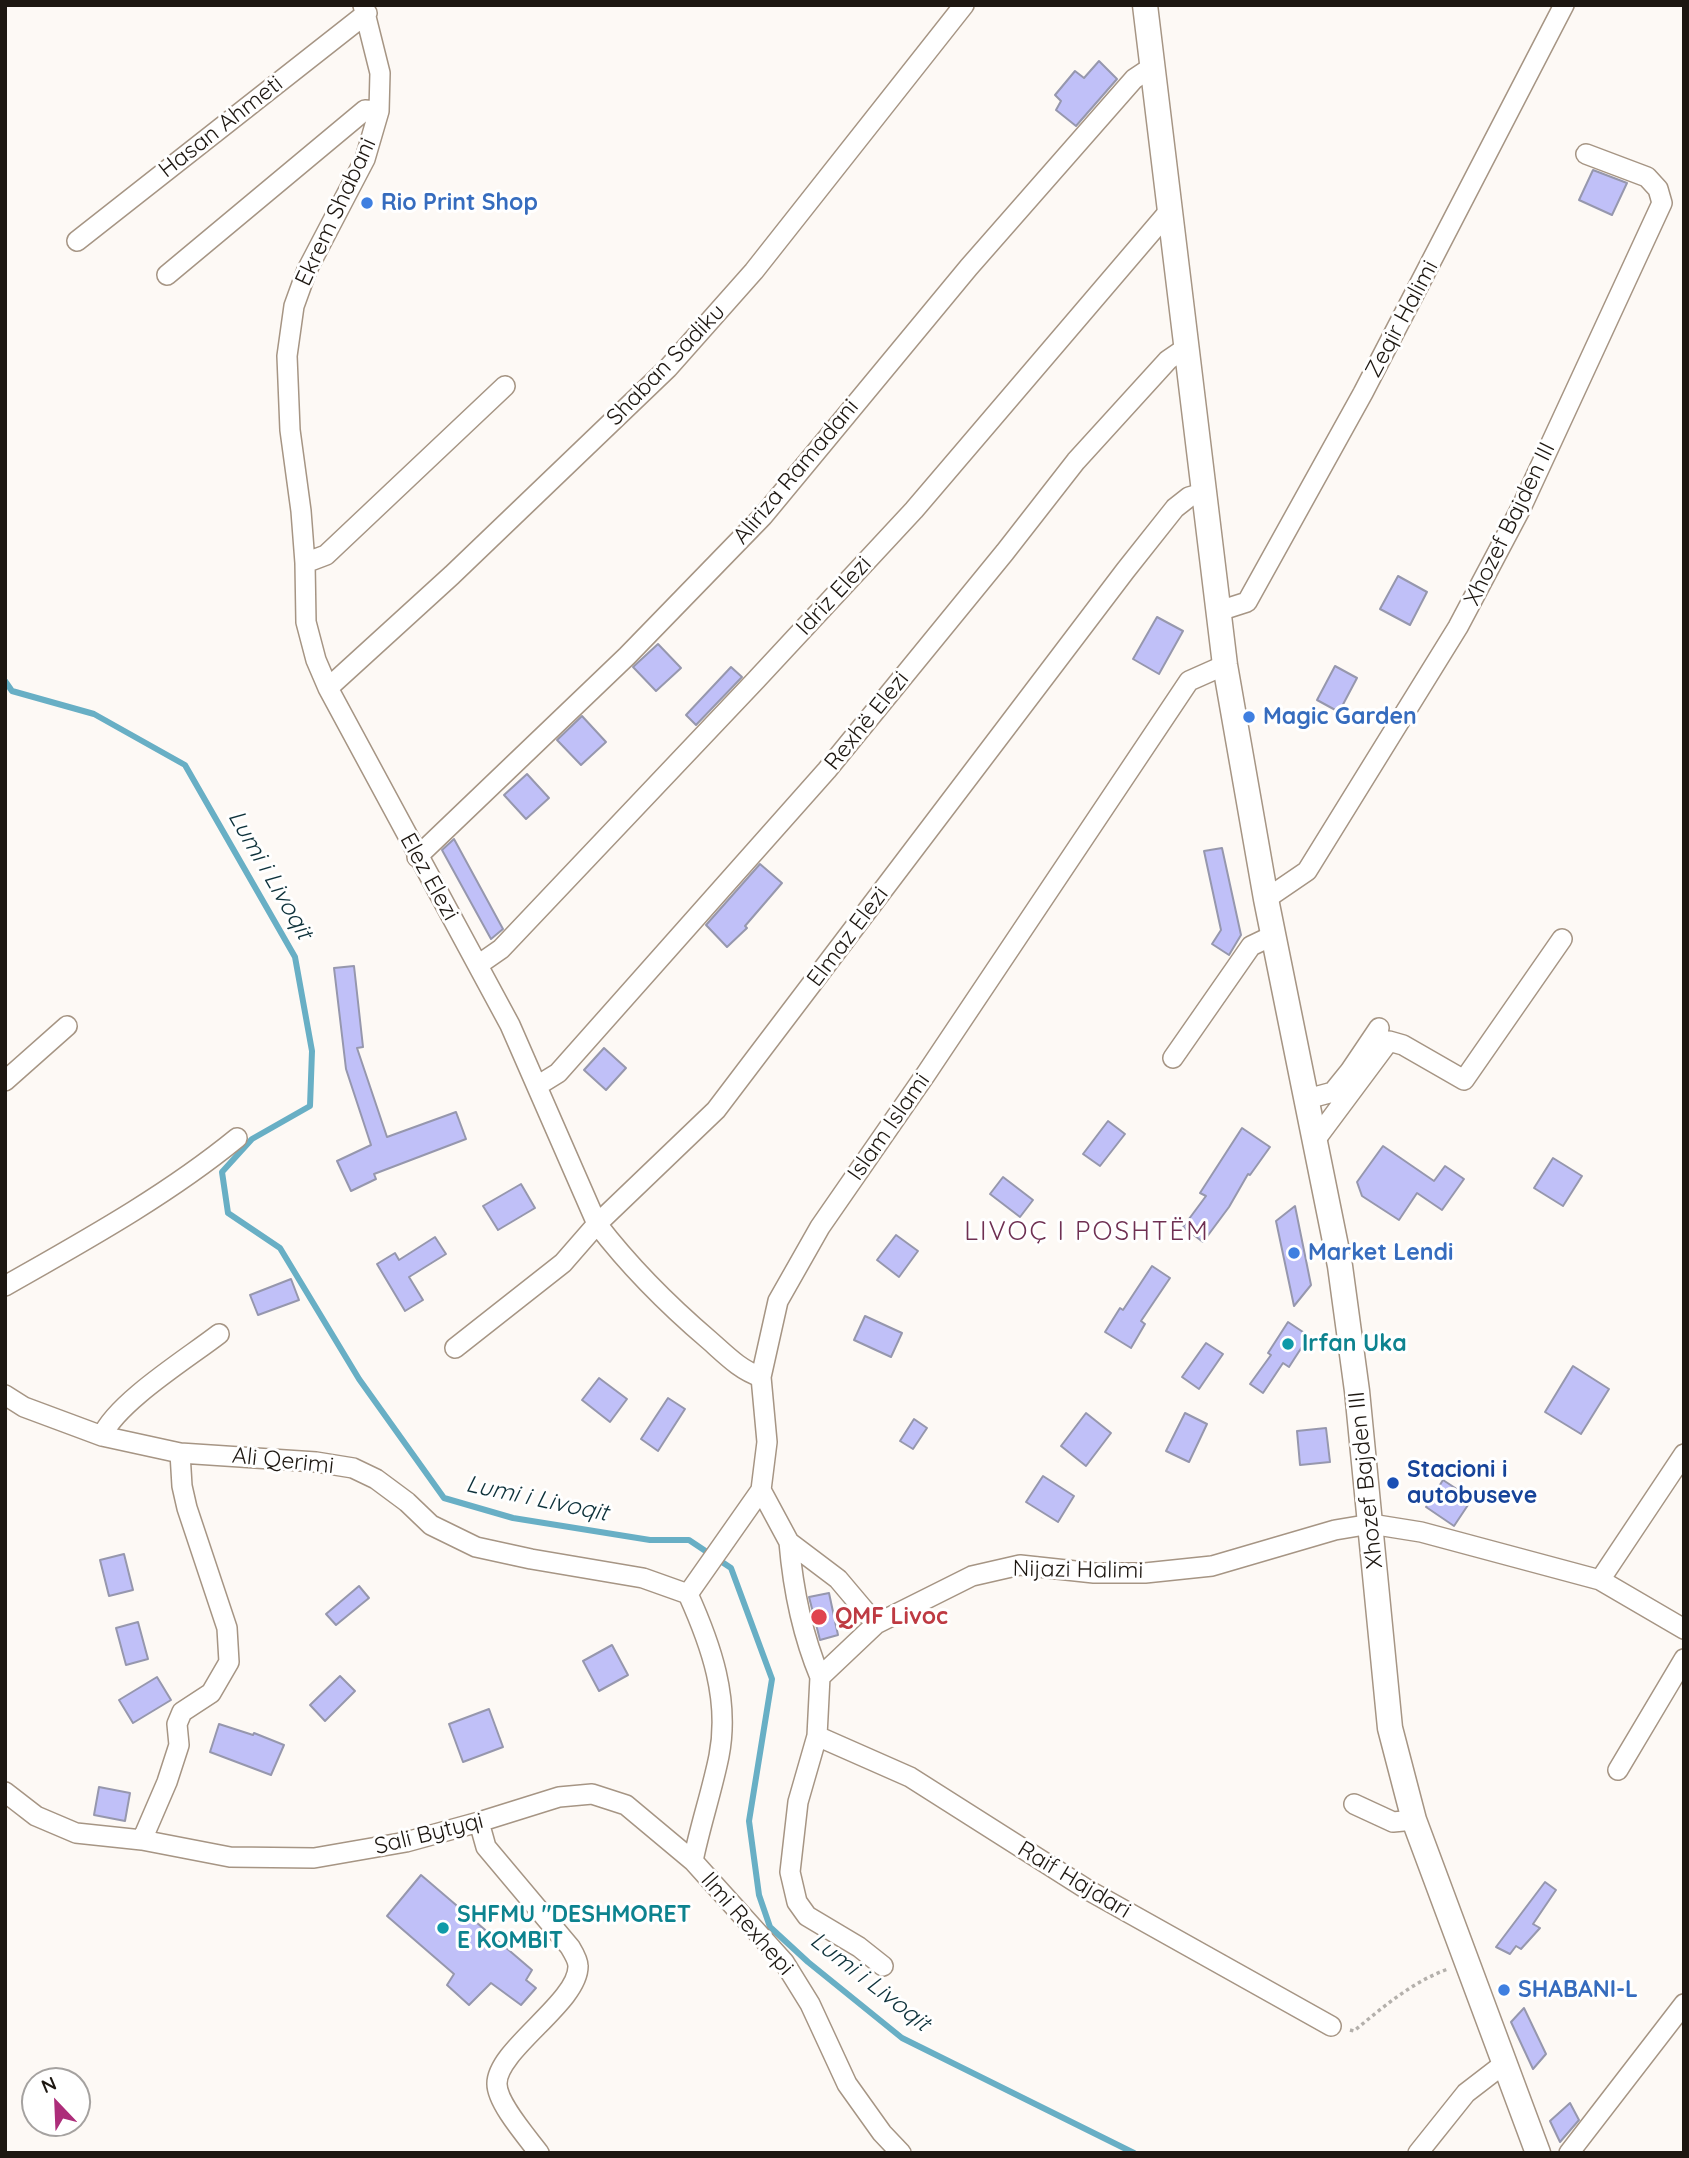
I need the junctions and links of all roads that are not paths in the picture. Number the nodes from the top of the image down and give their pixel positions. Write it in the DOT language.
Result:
graph roads {
  1 [pos="964,5"];
  2 [pos="1145,5"];
  3 [pos="1564,5"];
  4 [pos="365,9"];
  5 [pos="1152,67"];
  6 [pos="379,111"];
  7 [pos="1586,155"];
  8 [pos="1171,209"];
  9 [pos="77,241"];
  10 [pos="167,275"];
  11 [pos="1187,347"];
  12 [pos="505,386"];
  13 [pos="1203,493"];
  14 [pos="305,563"];
  15 [pos="1219,611"];
  16 [pos="1225,666"];
  17 [pos="328,688"];
  18 [pos="417,857"];
  19 [pos="1266,899"];
  20 [pos="1274,935"];
  21 [pos="1562,939"];
  22 [pos="478,965"];
  23 [pos="67,1026"];
  24 [pos="1379,1028"];
  25 [pos="1173,1058"];
  26 [pos="5,1081"];
  27 [pos="537,1086"];
  28 [pos="1307,1099"];
  29 [pos="237,1138"];
  30 [pos="1316,1139"];
  31 [pos="597,1224"];
  32 [pos="5,1286"];
  33 [pos="219,1334"];
  34 [pos="455,1349"];
  35 [pos="761,1377"];
  36 [pos="5,1395"];
  37 [pos="102,1436"];
  38 [pos="180,1453"];
  39 [pos="1684,1454"];
  40 [pos="761,1490"];
  41 [pos="1371,1524"];
  42 [pos="789,1542"];
  43 [pos="1600,1580"];
  44 [pos="694,1587"];
  45 [pos="876,1624"];
  46 [pos="1684,1629"];
  47 [pos="1684,1659"];
  48 [pos="820,1677"];
  49 [pos="817,1735"];
  50 [pos="1618,1770"];
  51 [pos="5,1791"];
  52 [pos="1354,1804"];
  53 [pos="1414,1820"];
  54 [pos="479,1822"];
  55 [pos="142,1840"];
  56 [pos="693,1861"];
  57 [pos="883,1966"];
  58 [pos="1684,2004"];
  59 [pos="1331,2026"];
  60 [pos="1505,2063"];
  61 [pos="539,2153"];
  62 [pos="901,2153"];
  63 [pos="1418,2153"];
  64 [pos="1538,2153"];
  65 [pos="1569,2153"];
  1 -- 17 [label="street, Shaban Sadiku"];
  2 -- 5 [label="main road, Xhozef Bajden III"];
  3 -- 15 [label="street, Zeqir Halimi"];
  4 -- 6 [label="street, Ekrem Shabani"];
  4 -- 9 [label="street, Hasan Ahmeti"];
  5 -- 8 [label="main road, Xhozef Bajden III"];
  5 -- 18 [label="street, Aliriza Ramadani"];
  6 -- 10 [label="street, Ekrem Shabani"];
  6 -- 14 [label="street, Ekrem Shabani"];
  7 -- 19 [label="street, Xhozef Bajden III"];
  8 -- 11 [label="main road, Xhozef Bajden III"];
  8 -- 22 [label="street, Idriz Elezi"];
  11 -- 13 [label="main road, Xhozef Bajden III"];
  11 -- 27 [label="street, Rexhë Elezi"];
  12 -- 14 [label="street"];
  13 -- 15 [label="main road, Xhozef Bajden III"];
  13 -- 31 [label="street, Elmaz Elezi"];
  14 -- 17 [label="street, Elez Elezi"];
  15 -- 16 [label="main road, Xhozef Bajden III"];
  16 -- 19 [label="main road, Xhozef Bajden III"];
  16 -- 35 [label="street, Islam Islami"];
  17 -- 18 [label="street, Elez Elezi"];
  18 -- 22 [label="street, Elez Elezi"];
  19 -- 20 [label="main road, Xhozef Bajden III"];
  20 -- 25 [label="street"];
  20 -- 28 [label="main road, Xhozef Bajden III"];
  21 -- 30 [label="street"];
  22 -- 27 [label="street, Elez Elezi"];
  23 -- 26 [label="street"];
  24 -- 28 [label="street"];
  27 -- 31 [label="street, Elez Elezi"];
  28 -- 30 [label="main road, Xhozef Bajden III"];
  29 -- 32 [label="street"];
  30 -- 41 [label="main road, Xhozef Bajden III"];
  31 -- 34 [label="street, Elmaz Elezi"];
  31 -- 35 [label="street, Elez Elezi"];
  33 -- 37 [label="street"];
  35 -- 40 [label="street, Islam Islami"];
  36 -- 37 [label="street, Ali Qerimi"];
  37 -- 38 [label="street, Ali Qerimi"];
  38 -- 44 [label="street, Ali Qerimi"];
  38 -- 55 [label="street"];
  39 -- 43 [label="street"];
  40 -- 42 [label="street"];
  40 -- 44 [label="street"];
  41 -- 43 [label="street, Nijazi Halimi"];
  41 -- 45 [label="street, Nijazi Halimi"];
  41 -- 53 [label="main road, Xhozef Bajden III"];
  42 -- 45 [label="street"];
  42 -- 48 [label="street"];
  43 -- 46 [label="street, Nijazi Halimi"];
  44 -- 56 [label="street, Ilmi Rexhepi"];
  45 -- 48 [label="street"];
  47 -- 50 [label="street"];
  48 -- 49 [label="street"];
  49 -- 57 [label="street"];
  49 -- 59 [label="street, Raif Hajdari"];
  51 -- 55 [label="street, Sali Bytyqi"];
  52 -- 53 [label="street"];
  53 -- 60 [label="main road, Xhozef Bajden III"];
  54 -- 55 [label="street, Sali Bytyqi"];
  54 -- 56 [label="street, Sali Bytyqi"];
  54 -- 61 [label="street"];
  56 -- 62 [label="street, Ilmi Rexhepi"];
  58 -- 65 [label="street"];
  60 -- 63 [label="street"];
  60 -- 64 [label="main road, Xhozef Bajden III"];
}
